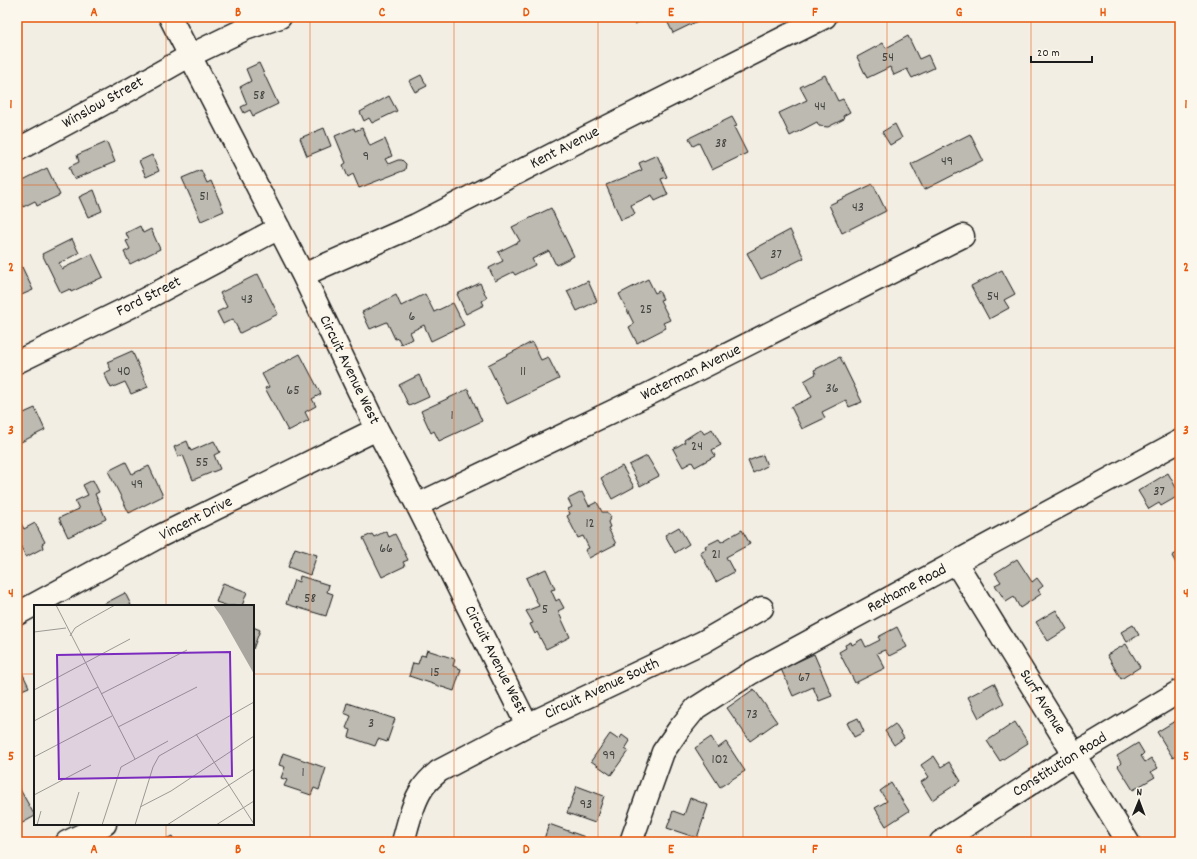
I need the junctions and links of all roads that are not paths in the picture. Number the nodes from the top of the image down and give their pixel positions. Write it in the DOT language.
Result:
graph roads {
  1 [pos="170,17"];
  2 [pos="280,17"];
  3 [pos="825,17"];
  4 [pos="189,56"];
  5 [pos="17,150"];
  6 [pos="279,228"];
  7 [pos="963,236"];
  8 [pos="303,274"];
  9 [pos="17,362"];
  10 [pos="377,428"];
  11 [pos="1180,441"];
  12 [pos="417,504"];
  13 [pos="956,563"];
  14 [pos="762,608"];
  15 [pos="17,614"];
  16 [pos="1180,690"];
  17 [pos="527,725"];
  18 [pos="1074,755"];
  19 [pos="103,825"];
  20 [pos="405,836"];
  21 [pos="67,842"];
  22 [pos="631,842"];
  23 [pos="941,842"];
  24 [pos="1128,842"];
  1 -- 4 [label="street, Circuit Avenue West"];
  2 -- 4 [label="street, Winslow Street"];
  3 -- 8 [label="street, Kent Avenue"];
  4 -- 5 [label="street, Winslow Street"];
  4 -- 6 [label="street, Circuit Avenue West"];
  6 -- 8 [label="street, Circuit Avenue West"];
  6 -- 9 [label="street, Ford Street"];
  7 -- 12 [label="street, Waterman Avenue"];
  8 -- 10 [label="street, Circuit Avenue West"];
  10 -- 12 [label="street, Circuit Avenue West"];
  10 -- 15 [label="street, Vincent Drive"];
  11 -- 13 [label="street, Rexhame Road"];
  12 -- 17 [label="street, Circuit Avenue West"];
  13 -- 18 [label="street, Surf Avenue"];
  13 -- 22 [label="street, Rexhame Road"];
  14 -- 17 [label="street, Circuit Avenue South"];
  16 -- 18 [label="street, Constitution Road"];
  17 -- 20 [label="street, Circuit Avenue South"];
  18 -- 23 [label="street, Constitution Road"];
  18 -- 24 [label="street, Surf Avenue"];
  19 -- 21 [label="street"];
}
